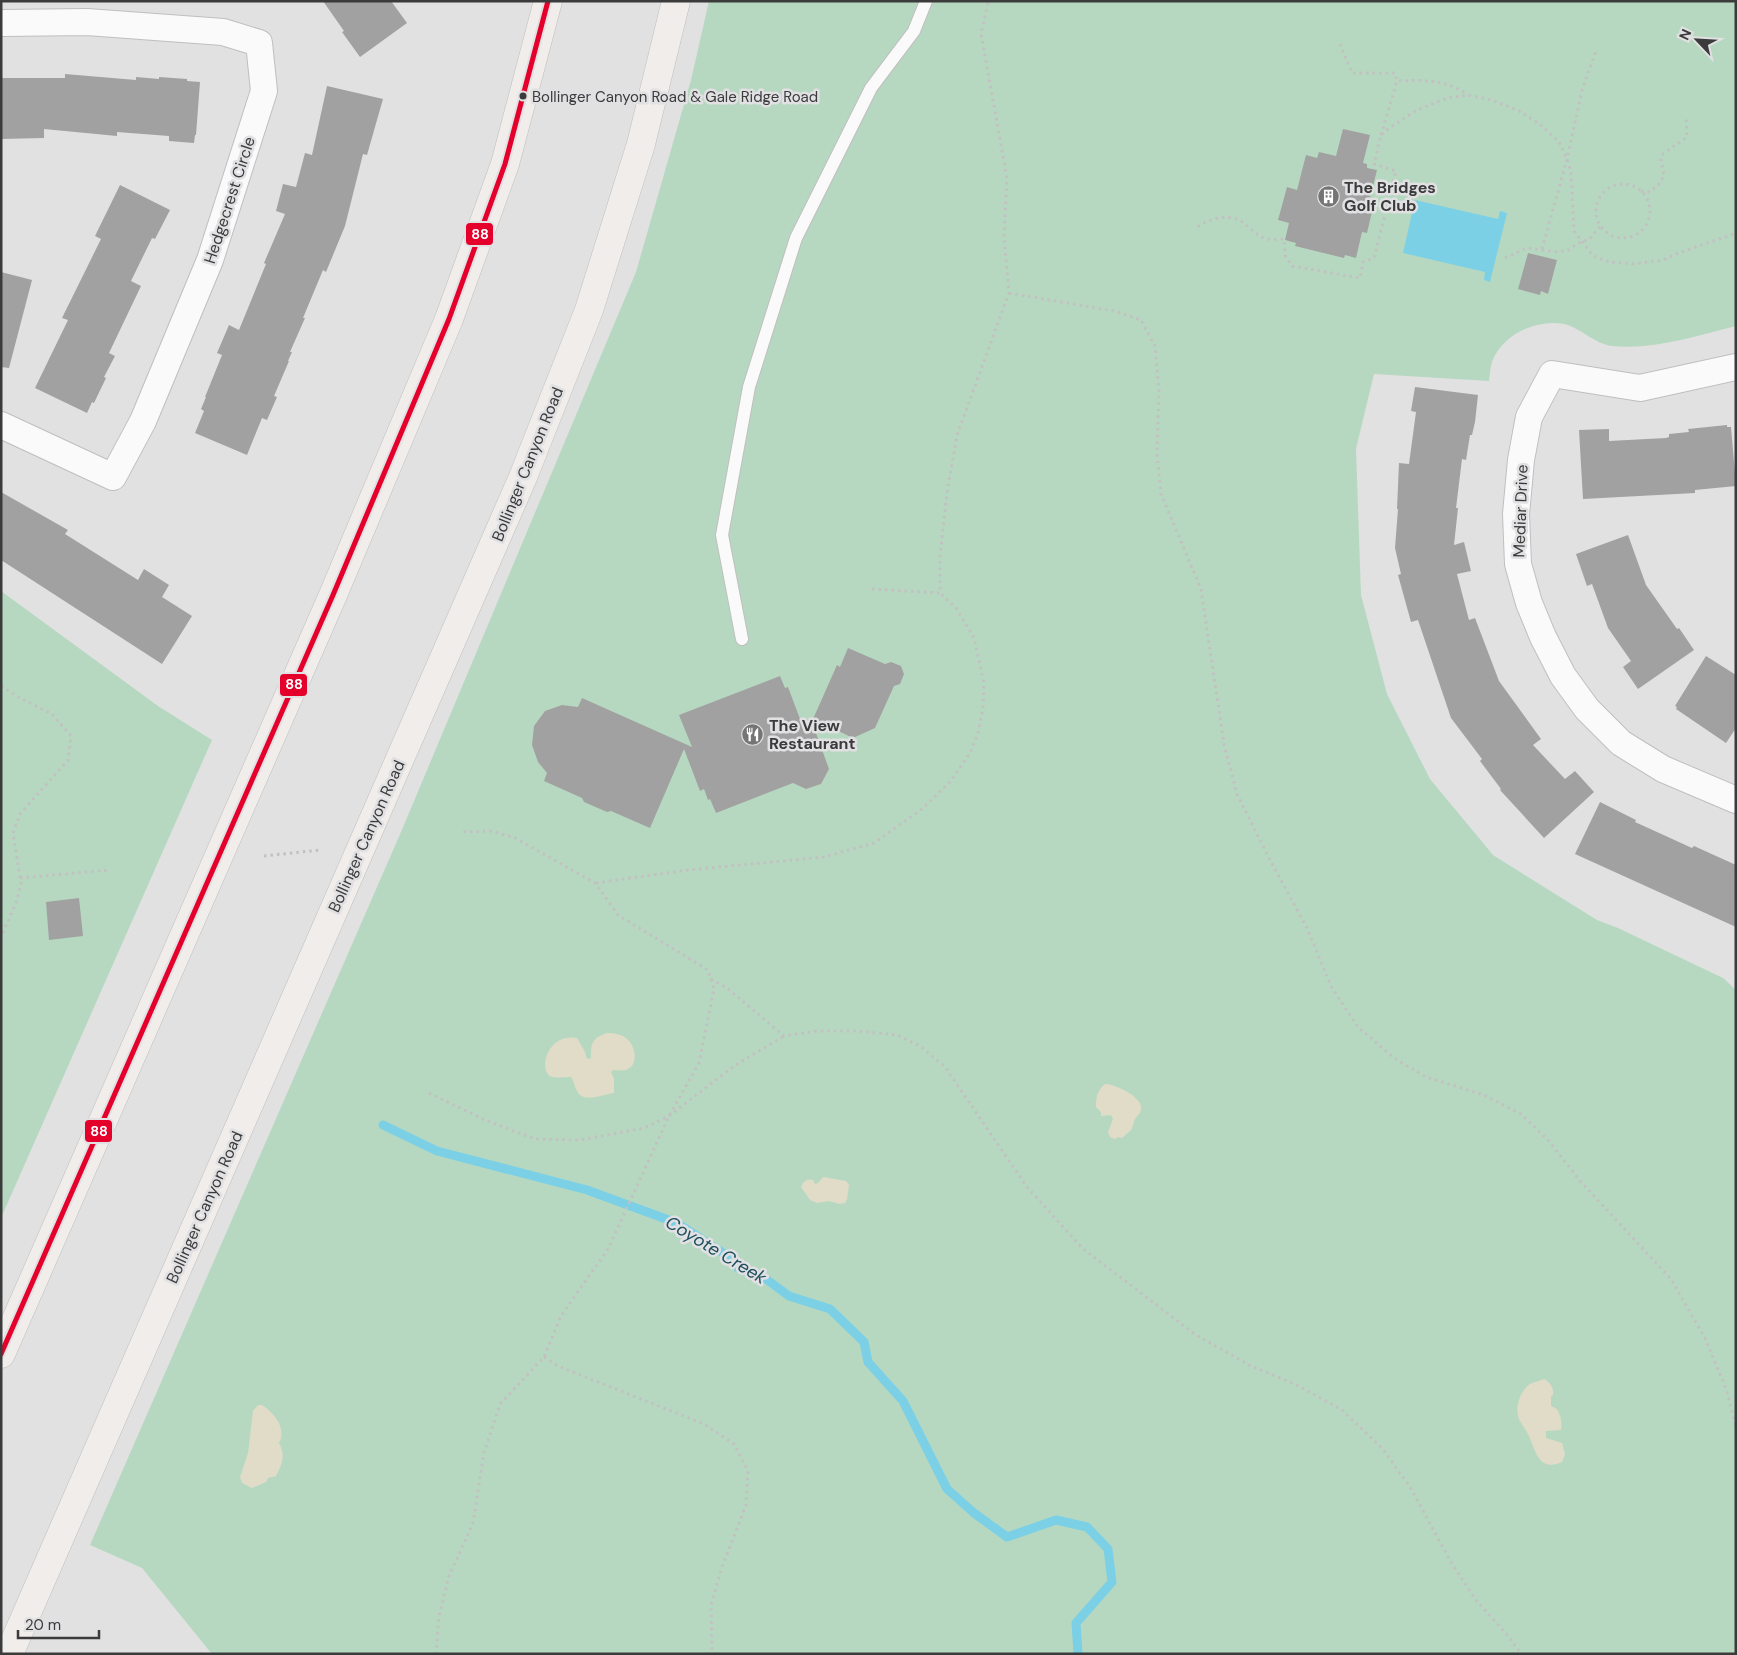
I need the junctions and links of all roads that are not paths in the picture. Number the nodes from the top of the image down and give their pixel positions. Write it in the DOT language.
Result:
graph roads {
  1 [pos="548,1"];
  2 [pos="676,1"];
  3 [pos="926,1"];
  4 [pos="1,23"];
  5 [pos="1736,367"];
  6 [pos="1,425"];
  7 [pos="742,639"];
  8 [pos="1736,800"];
  9 [pos="1,1354"];
  10 [pos="9,1654"];
  1 -- 9 [label="main road"];
  2 -- 10 [label="main road, Bollinger Canyon Road"];
  3 -- 7 [label="lane"];
  4 -- 6 [label="street, Hedgecrest Circle"];
  5 -- 8 [label="street, Mediar Drive"];
}
